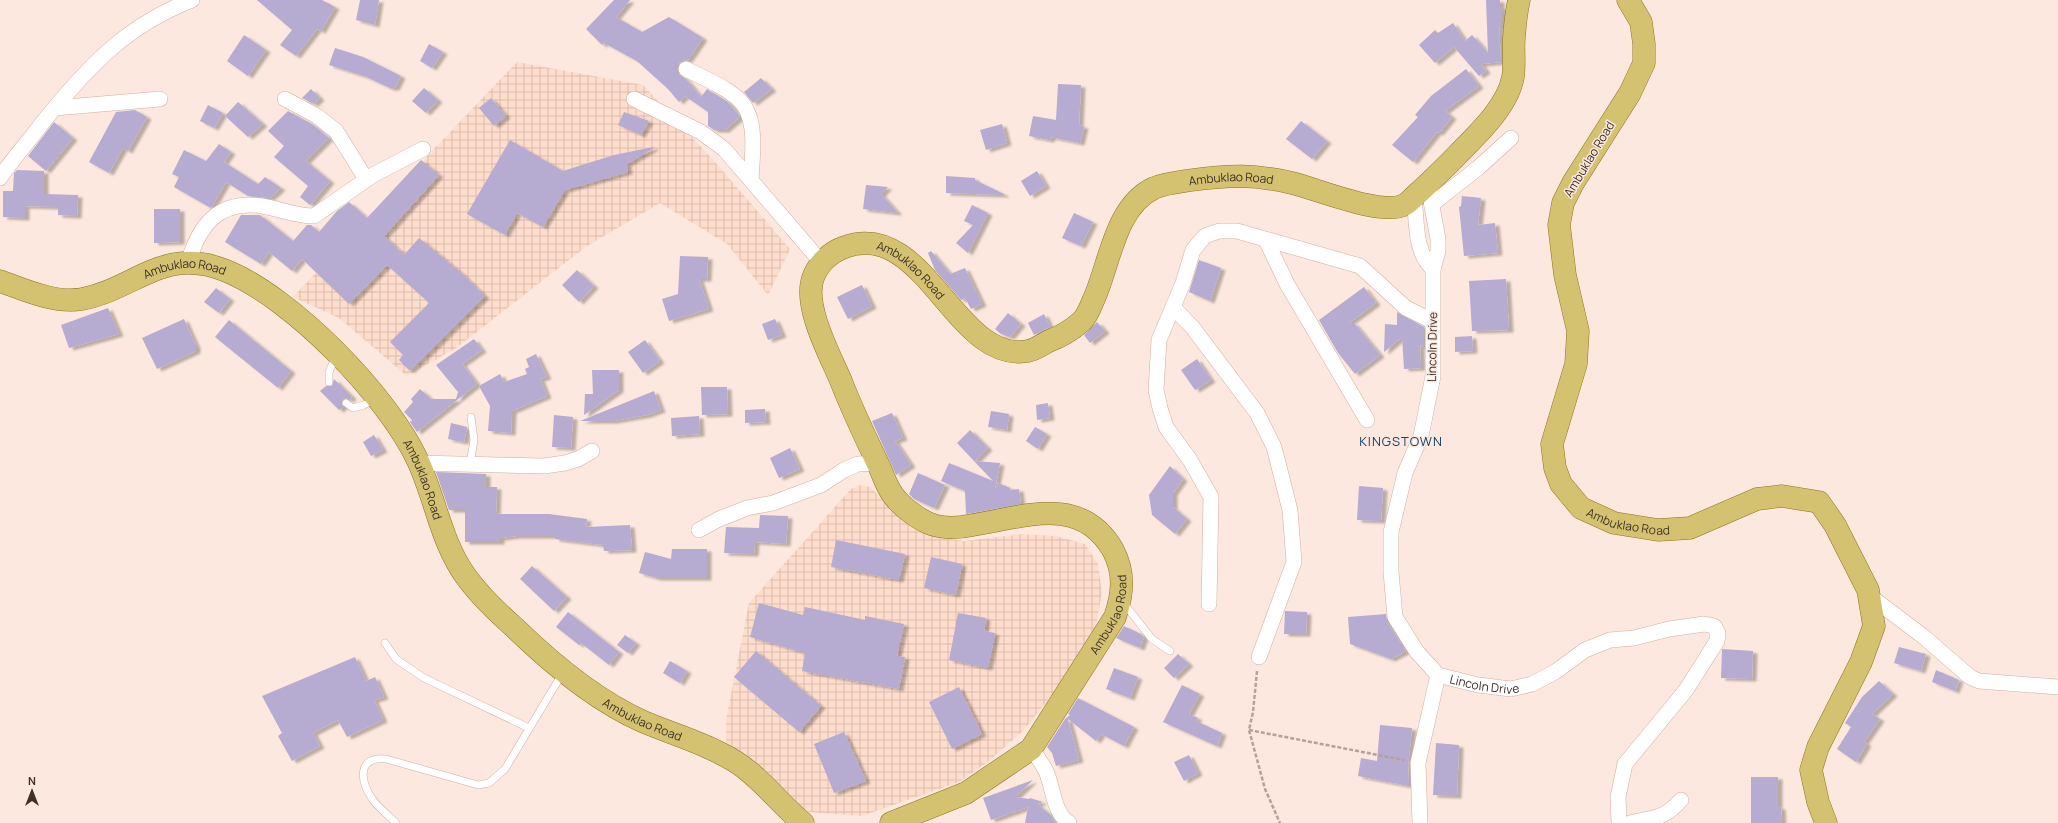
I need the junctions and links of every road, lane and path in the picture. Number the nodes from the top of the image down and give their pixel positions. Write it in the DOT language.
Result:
graph roads {
  1 [pos="192,0"];
  2 [pos="1519,0"];
  3 [pos="1628,0"];
  4 [pos="686,69"];
  5 [pos="160,99"];
  6 [pos="285,99"];
  7 [pos="634,99"];
  8 [pos="56,108"];
  9 [pos="1511,138"];
  10 [pos="423,149"];
  11 [pos="0,178"];
  12 [pos="366,179"];
  13 [pos="751,180"];
  14 [pos="1424,195"];
  15 [pos="1266,240"];
  16 [pos="188,263"];
  17 [pos="822,263"];
  18 [pos="0,281"];
  19 [pos="1173,307"];
  20 [pos="1432,321"];
  21 [pos="337,354"];
  22 [pos="329,382"];
  23 [pos="377,398"];
  24 [pos="346,403"];
  25 [pos="471,417"];
  26 [pos="1367,420"];
  27 [pos="592,451"];
  28 [pos="418,463"];
  29 [pos="878,463"];
  30 [pos="470,464"];
  31 [pos="699,530"];
  32 [pos="1870,597"];
  33 [pos="1121,600"];
  34 [pos="1209,604"];
  35 [pos="385,643"];
  36 [pos="1170,651"];
  37 [pos="1259,657"];
  38 [pos="563,672"];
  39 [pos="1438,675"];
  40 [pos="2058,688"];
  41 [pos="529,728"];
  42 [pos="1249,730"];
  43 [pos="1031,749"];
  44 [pos="1418,763"];
  45 [pos="1681,800"];
  46 [pos="396,823"];
  47 [pos="803,823"];
  48 [pos="891,823"];
  49 [pos="1069,823"];
  50 [pos="1280,823"];
  51 [pos="1420,823"];
  52 [pos="1619,823"];
  53 [pos="1630,823"];
  54 [pos="1826,823"];
  1 -- 8 [label="street"];
  2 -- 14 [label="main road, Ambuklao Road"];
  3 -- 32 [label="main road, Ambuklao Road"];
  4 -- 13 [label="street"];
  5 -- 8 [label="street"];
  6 -- 12 [label="street"];
  7 -- 13 [label="street"];
  8 -- 11 [label="street"];
  9 -- 14 [label="street"];
  10 -- 12 [label="street"];
  12 -- 16 [label="street"];
  13 -- 17 [label="street"];
  14 -- 17 [label="main road, Ambuklao Road"];
  14 -- 20 [label="street, Lincoln Drive"];
  15 -- 19 [label="street"];
  15 -- 20 [label="street"];
  15 -- 26 [label="street"];
  16 -- 18 [label="main road, Ambuklao Road"];
  16 -- 21 [label="main road, Ambuklao Road"];
  17 -- 29 [label="main road, Ambuklao Road"];
  19 -- 34 [label="street"];
  19 -- 37 [label="street"];
  20 -- 39 [label="street, Lincoln Drive"];
  21 -- 22 [label="lane"];
  21 -- 23 [label="main road, Ambuklao Road"];
  23 -- 24 [label="lane"];
  23 -- 28 [label="main road, Ambuklao Road"];
  25 -- 30 [label="lane"];
  27 -- 30 [label="street"];
  28 -- 30 [label="street"];
  28 -- 38 [label="main road, Ambuklao Road"];
  29 -- 31 [label="street"];
  29 -- 33 [label="main road, Ambuklao Road"];
  32 -- 40 [label="street"];
  32 -- 54 [label="main road, Ambuklao Road"];
  33 -- 36 [label="lane"];
  33 -- 43 [label="main road, Ambuklao Road"];
  35 -- 41 [label="lane"];
  37 -- 42 [label="path"];
  38 -- 41 [label="lane"];
  38 -- 47 [label="main road, Ambuklao Road"];
  39 -- 44 [label="street"];
  39 -- 52 [label="street, Lincoln Drive"];
  41 -- 46 [label="lane"];
  42 -- 44 [label="path"];
  42 -- 50 [label="path"];
  43 -- 48 [label="main road, Ambuklao Road"];
  43 -- 49 [label="street"];
  44 -- 51 [label="street"];
  45 -- 53 [label="street"];
}
